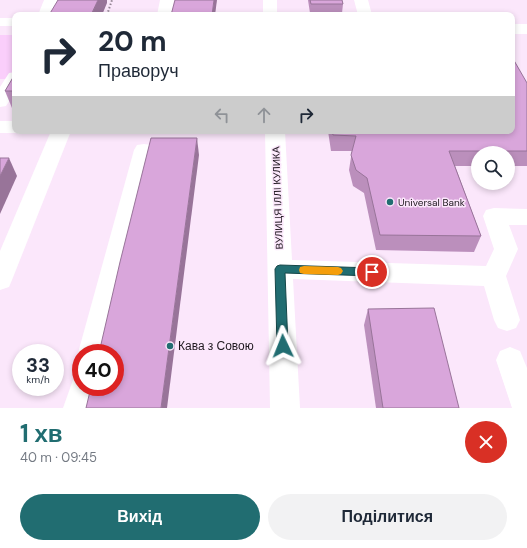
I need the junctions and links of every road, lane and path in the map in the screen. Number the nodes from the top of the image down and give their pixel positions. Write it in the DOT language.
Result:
graph roads {
  1 [pos="51,0"];
  2 [pos="112,0"];
  3 [pos="167,0"];
  4 [pos="270,0"];
  5 [pos="361,0"];
  6 [pos="46,12"];
  7 [pos="108,12"];
  8 [pos="165,12"];
  9 [pos="270,12"];
  10 [pos="364,12"];
  11 [pos="0,22"];
  12 [pos="12,22"];
  13 [pos="515,29"];
  14 [pos="527,29"];
  15 [pos="12,83"];
  16 [pos="0,102"];
  17 [pos="0,127"];
  18 [pos="12,127"];
  19 [pos="60,134"];
  20 [pos="275,134"];
  21 [pos="144,150"];
  22 [pos="527,217"];
  23 [pos="280,269"];
  24 [pos="494,276"];
  25 [pos="0,280"];
  26 [pos="507,320"];
  27 [pos="94,344"];
  28 [pos="510,360"];
  29 [pos="81,396"];
  30 [pos="527,407"];
  31 [pos="78,408"];
  32 [pos="285,408"];
  1 -- 6 [label="street"];
  2 -- 7 [label="path"];
  3 -- 8 [label="street"];
  4 -- 9 [label="street"];
  5 -- 10 [label="street"];
  11 -- 12 [label="street"];
  13 -- 14 [label="street"];
  15 -- 16 [label="street"];
  17 -- 18 [label="street"];
  19 -- 25 [label="street"];
  20 -- 23 [label="street, ВУЛИЦЯ ІЛЛІ КУЛИКА"];
  21 -- 27 [label="street"];
  22 -- 24 [label="street"];
  23 -- 24 [label="street"];
  23 -- 32 [label="street, ВУЛИЦЯ ІЛЛІ КУЛИКА"];
  24 -- 26 [label="street"];
  28 -- 30 [label="street"];
  29 -- 31 [label="street"];
}
